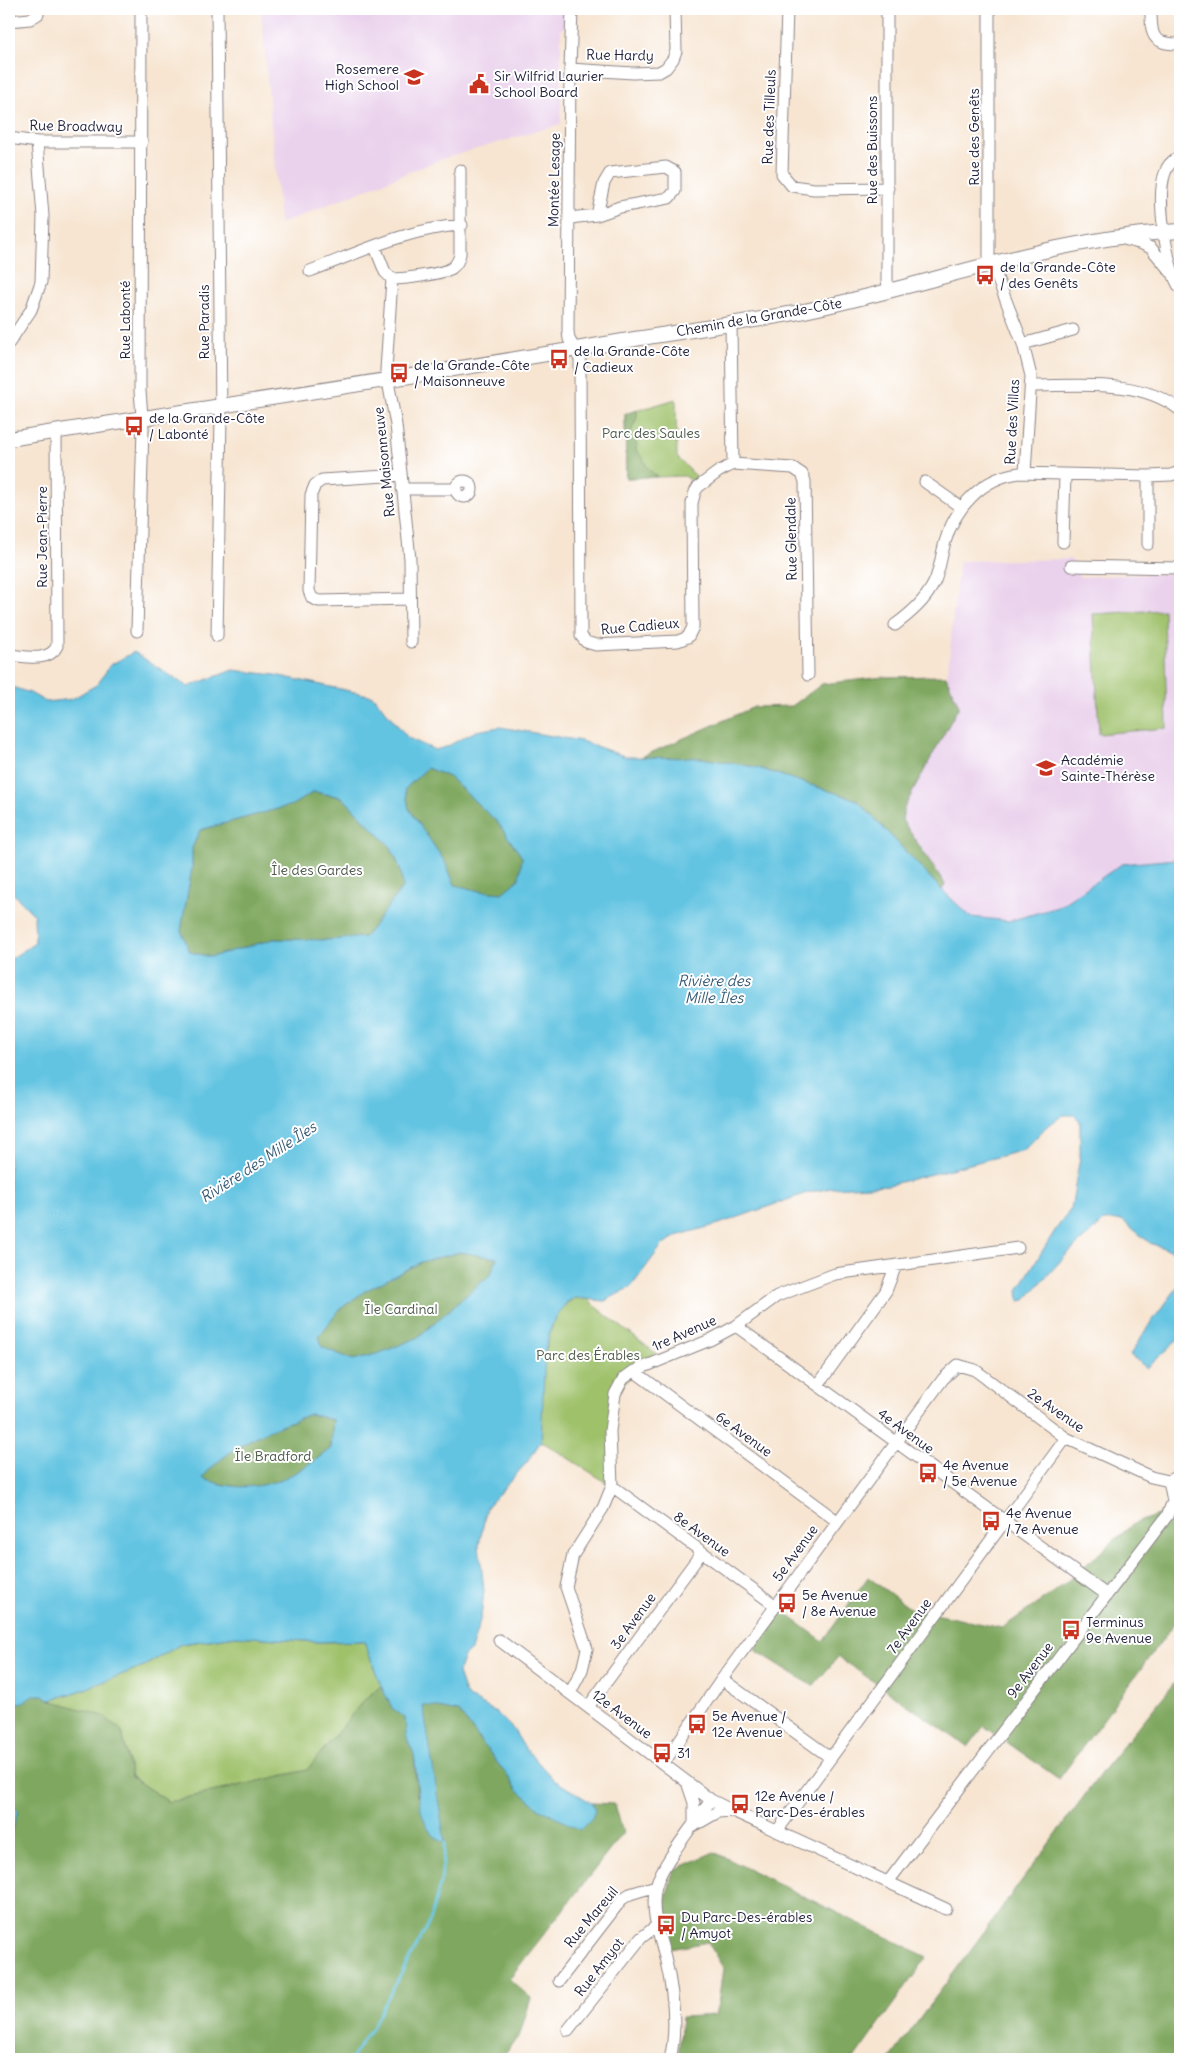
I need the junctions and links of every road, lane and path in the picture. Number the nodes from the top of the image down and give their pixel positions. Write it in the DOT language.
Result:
graph roads {
  1 [pos="40,9"];
  2 [pos="141,9"];
  3 [pos="217,9"];
  4 [pos="572,9"];
  5 [pos="675,9"];
  6 [pos="787,9"];
  7 [pos="887,9"];
  8 [pos="989,9"];
  9 [pos="1151,9"];
  10 [pos="9,20"];
  11 [pos="1180,44"];
  12 [pos="570,69"];
  13 [pos="9,138"];
  14 [pos="37,142"];
  15 [pos="142,142"];
  16 [pos="1180,156"];
  17 [pos="460,170"];
  18 [pos="888,188"];
  19 [pos="597,215"];
  20 [pos="568,218"];
  21 [pos="462,225"];
  22 [pos="1180,231"];
  23 [pos="1164,232"];
  24 [pos="1114,237"];
  25 [pos="375,247"];
  26 [pos="992,264"];
  27 [pos="310,271"];
  28 [pos="1174,275"];
  29 [pos="392,279"];
  30 [pos="1180,288"];
  31 [pos="889,291"];
  32 [pos="731,323"];
  33 [pos="1073,330"];
  34 [pos="9,343"];
  35 [pos="1023,344"];
  36 [pos="575,350"];
  37 [pos="389,381"];
  38 [pos="1031,386"];
  39 [pos="220,407"];
  40 [pos="1180,410"];
  41 [pos="142,419"];
  42 [pos="56,432"];
  43 [pos="9,439"];
  44 [pos="733,464"];
  45 [pos="1180,472"];
  46 [pos="1025,473"];
  47 [pos="400,475"];
  48 [pos="1065,475"];
  49 [pos="1148,476"];
  50 [pos="925,482"];
  51 [pos="456,489"];
  52 [pos="402,490"];
  53 [pos="962,508"];
  54 [pos="1063,542"];
  55 [pos="1148,544"];
  56 [pos="1071,566"];
  57 [pos="1180,568"];
  58 [pos="410,599"];
  59 [pos="895,625"];
  60 [pos="138,631"];
  61 [pos="217,636"];
  62 [pos="412,642"];
  63 [pos="9,655"];
  64 [pos="808,675"];
  65 [pos="1018,1248"];
  66 [pos="896,1265"];
  67 [pos="736,1326"];
  68 [pos="958,1365"];
  69 [pos="634,1371"];
  70 [pos="818,1385"];
  71 [pos="1066,1438"];
  72 [pos="896,1442"];
  73 [pos="1180,1474"];
  74 [pos="1169,1481"];
  75 [pos="612,1486"];
  76 [pos="837,1521"];
  77 [pos="1005,1521"];
  78 [pos="702,1552"];
  79 [pos="1107,1596"];
  80 [pos="776,1606"];
  81 [pos="500,1640"];
  82 [pos="722,1679"];
  83 [pos="570,1693"];
  84 [pos="588,1707"];
  85 [pos="831,1758"];
  86 [pos="663,1764"];
  87 [pos="686,1781"];
  88 [pos="711,1800"];
  89 [pos="733,1812"];
  90 [pos="694,1826"];
  91 [pos="777,1831"];
  92 [pos="888,1882"];
  93 [pos="656,1886"];
  94 [pos="946,1909"];
  95 [pos="656,1926"];
  96 [pos="558,1982"];
  97 [pos="568,2030"];
  98 [pos="670,2059"];
  1 -- 10 [label="street"];
  2 -- 15 [label="street, Rue Labonté"];
  3 -- 39 [label="street, Rue Paradis"];
  4 -- 12 [label="street, Montée Lesage"];
  5 -- 12 [label="street, Rue Hardy"];
  6 -- 18 [label="street, Rue des Tilleuls"];
  7 -- 18 [label="street, Rue des Buissons"];
  8 -- 26 [label="street, Rue des Genêts"];
  9 -- 11 [label="street"];
  12 -- 20 [label="street, Montée Lesage"];
  13 -- 14 [label="street, Rue Broadway"];
  14 -- 15 [label="street, Rue Broadway"];
  14 -- 34 [label="street"];
  15 -- 41 [label="street, Rue Labonté"];
  16 -- 23 [label="street"];
  17 -- 21 [label="street"];
  18 -- 31 [label="street, Rue des Buissons"];
  19 -- 19 [label="street"];
  19 -- 20 [label="street"];
  20 -- 36 [label="street, Montée Lesage"];
  21 -- 25 [label="street"];
  21 -- 29 [label="street"];
  22 -- 23 [label="main road, Chemin de la Grande-Côte"];
  23 -- 24 [label="main road, Chemin de la Grande-Côte"];
  23 -- 28 [label="street"];
  24 -- 26 [label="main road, Chemin de la Grande-Côte"];
  24 -- 28 [label="street"];
  25 -- 27 [label="street"];
  25 -- 29 [label="street"];
  26 -- 31 [label="main road, Chemin de la Grande-Côte"];
  26 -- 35 [label="street, Rue des Villas"];
  28 -- 30 [label="street"];
  29 -- 37 [label="street, Rue Maisonneuve"];
  31 -- 32 [label="main road, Chemin de la Grande-Côte"];
  32 -- 36 [label="main road, Chemin de la Grande-Côte"];
  32 -- 44 [label="street"];
  33 -- 35 [label="street"];
  35 -- 38 [label="street, Rue des Villas"];
  36 -- 37 [label="main road, Chemin de la Grande-Côte"];
  36 -- 44 [label="street, Rue Cadieux"];
  37 -- 39 [label="main road, Chemin de la Grande-Côte"];
  37 -- 47 [label="street, Rue Maisonneuve"];
  38 -- 40 [label="street"];
  38 -- 46 [label="street, Rue des Villas"];
  39 -- 41 [label="main road, Chemin de la Grande-Côte"];
  39 -- 61 [label="street, Rue Paradis"];
  41 -- 42 [label="main road, Chemin de la Grande-Côte"];
  41 -- 60 [label="street, Rue Labonté"];
  42 -- 43 [label="main road, Chemin de la Grande-Côte"];
  42 -- 63 [label="street, Rue Jean-Pierre"];
  44 -- 64 [label="street, Rue Glendale"];
  45 -- 49 [label="street, Rue des Villas"];
  46 -- 48 [label="street, Rue des Villas"];
  46 -- 53 [label="street, Rue des Villas"];
  47 -- 52 [label="street, Rue Maisonneuve"];
  47 -- 58 [label="street"];
  48 -- 49 [label="street, Rue des Villas"];
  48 -- 54 [label="street"];
  49 -- 55 [label="street"];
  50 -- 53 [label="street"];
  51 -- 52 [label="street"];
  52 -- 58 [label="street, Rue Maisonneuve"];
  53 -- 59 [label="street, Rue des Villas"];
  56 -- 57 [label="street"];
  58 -- 62 [label="street, Rue Maisonneuve"];
  65 -- 66 [label="street, 1re Avenue"];
  66 -- 67 [label="street, 1re Avenue"];
  66 -- 70 [label="street"];
  67 -- 69 [label="street, 1re Avenue"];
  67 -- 70 [label="street, 4e Avenue"];
  68 -- 71 [label="street, 2e Avenue"];
  68 -- 72 [label="street, 5e Avenue"];
  69 -- 75 [label="street, 1re Avenue"];
  69 -- 76 [label="street, 6e Avenue"];
  70 -- 72 [label="street, 4e Avenue"];
  71 -- 74 [label="street, 2e Avenue"];
  71 -- 77 [label="street, 7e Avenue"];
  72 -- 76 [label="street, 5e Avenue"];
  72 -- 77 [label="street, 4e Avenue"];
  73 -- 74 [label="street"];
  74 -- 79 [label="street, 9e Avenue"];
  75 -- 78 [label="street, 8e Avenue"];
  75 -- 83 [label="street, 1re Avenue"];
  76 -- 80 [label="street, 5e Avenue"];
  77 -- 79 [label="street, 4e Avenue"];
  77 -- 85 [label="street, 7e Avenue"];
  78 -- 80 [label="street, 8e Avenue"];
  78 -- 84 [label="street, 3e Avenue"];
  79 -- 92 [label="street, 9e Avenue"];
  80 -- 82 [label="street, 5e Avenue"];
  81 -- 83 [label="street, 12e Avenue"];
  82 -- 85 [label="street"];
  82 -- 86 [label="street, 5e Avenue"];
  83 -- 84 [label="street, 12e Avenue"];
  84 -- 86 [label="street, 12e Avenue"];
  85 -- 91 [label="street, 7e Avenue"];
  86 -- 87 [label="street, 12e Avenue"];
  87 -- 88 [label="street, 12e Avenue"];
  87 -- 90 [label="street"];
  88 -- 89 [label="street, 12e Avenue"];
  88 -- 90 [label="street"];
  89 -- 90 [label="street"];
  89 -- 91 [label="street, 12e Avenue"];
  90 -- 93 [label="street"];
  91 -- 92 [label="street, 12e Avenue"];
  92 -- 94 [label="street, 12e Avenue"];
  93 -- 95 [label="street"];
  93 -- 96 [label="street, Rue Mareuil"];
  95 -- 97 [label="street, Rue Amyot"];
  95 -- 98 [label="street"];
}
